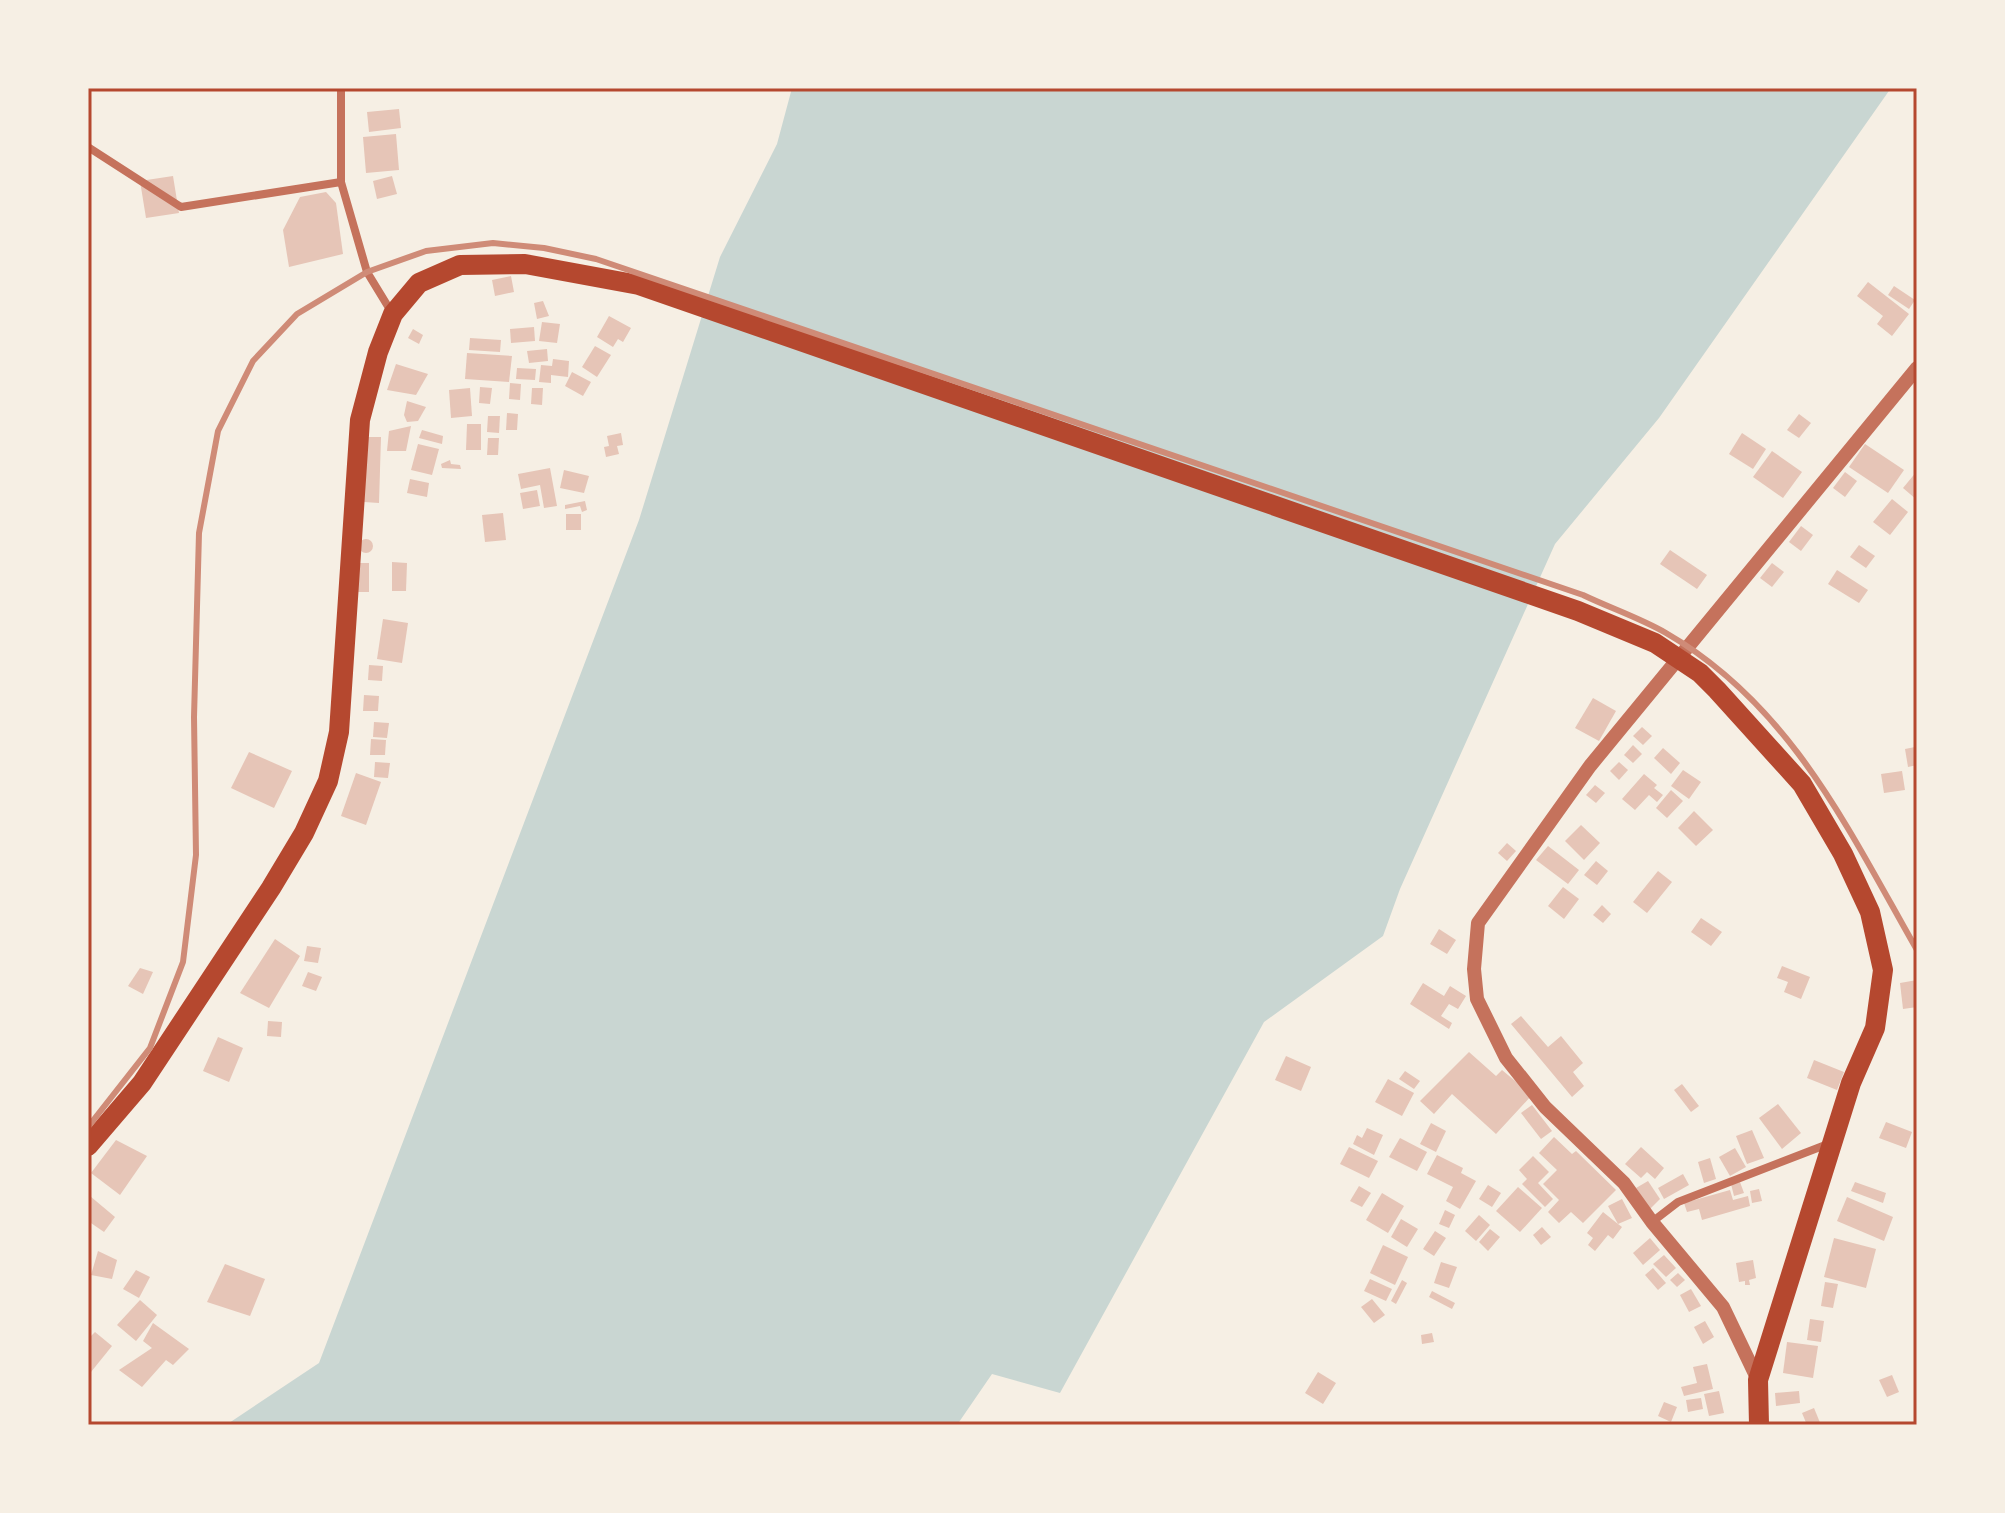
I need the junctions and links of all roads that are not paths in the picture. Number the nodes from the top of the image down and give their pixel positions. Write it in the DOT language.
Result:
graph roads {
  1 [pos="341,88"];
  2 [pos="88,147"];
  3 [pos="341,182"];
  4 [pos="393,314"];
  5 [pos="1917,368"];
  6 [pos="1832,1142"];
  7 [pos="88,1146"];
  8 [pos="1652,1222"];
  9 [pos="1758,1380"];
  10 [pos="1759,1425"];
  1 -- 3 [label="street"];
  2 -- 3 [label="street"];
  3 -- 4 [label="street"];
  4 -- 6 [label="main road"];
  4 -- 7 [label="main road"];
  5 -- 8 [label="street"];
  6 -- 8 [label="street"];
  6 -- 9 [label="main road"];
  8 -- 9 [label="street"];
  9 -- 10 [label="main road"];
}
